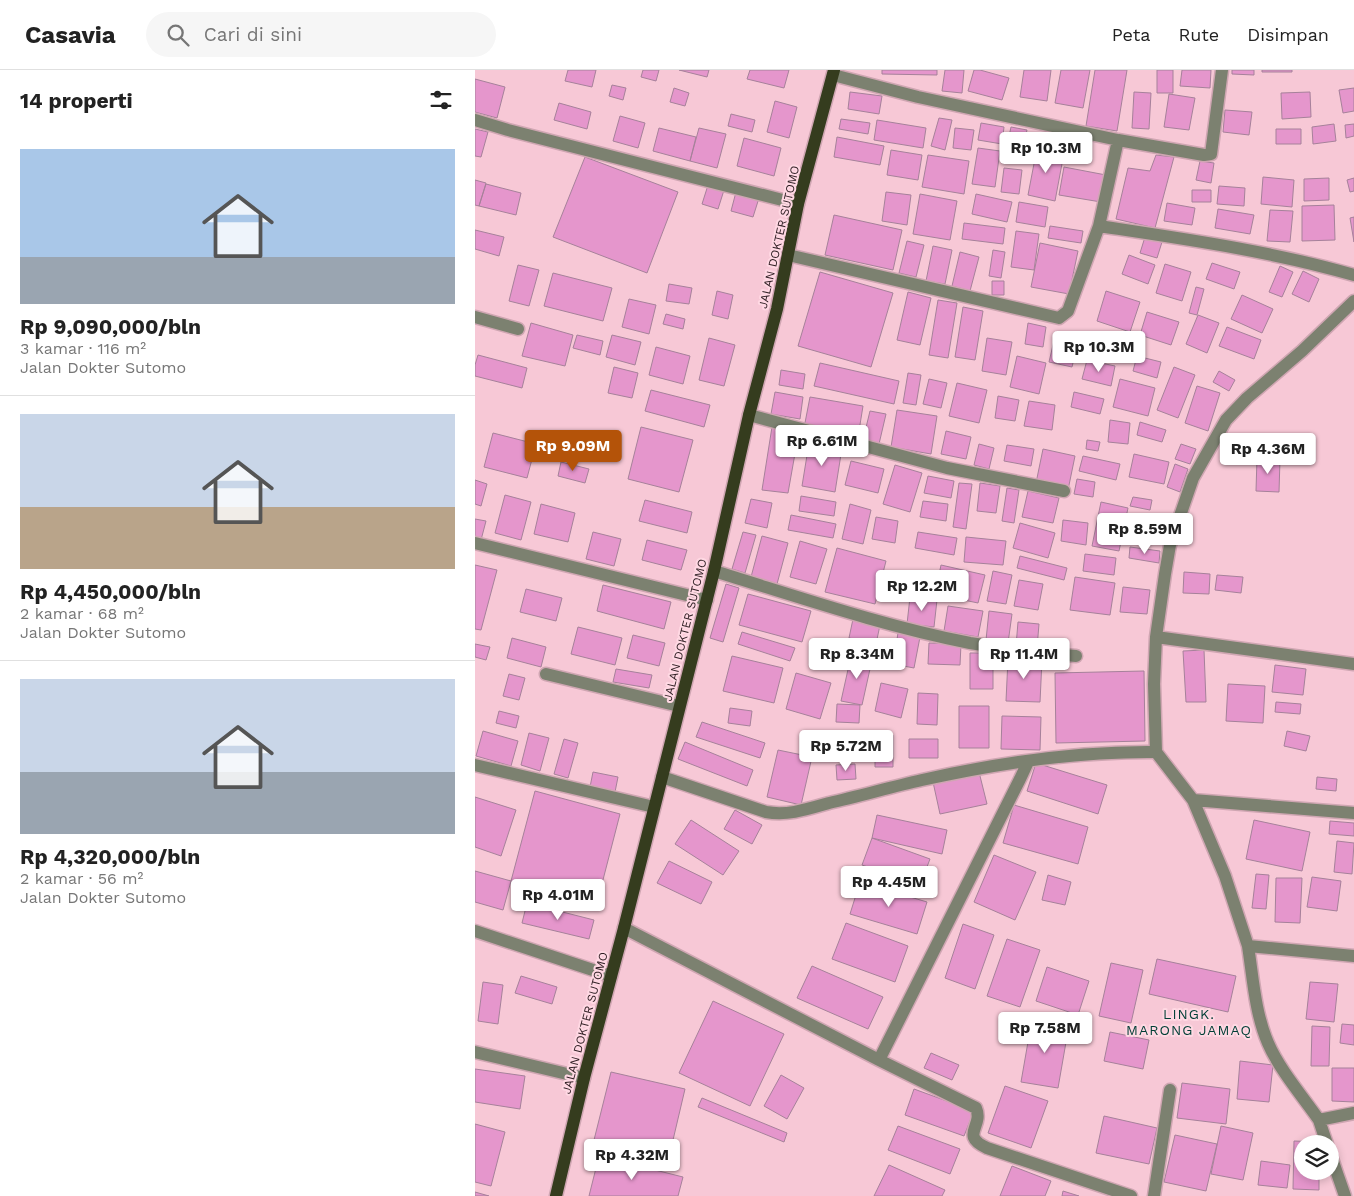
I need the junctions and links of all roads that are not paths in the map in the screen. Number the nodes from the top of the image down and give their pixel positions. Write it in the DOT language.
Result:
graph roads {
  1 [pos="1222,70"];
  2 [pos="833,72"];
  3 [pos="475,120"];
  4 [pos="1118,140"];
  5 [pos="798,204"];
  6 [pos="1099,226"];
  7 [pos="788,255"];
  8 [pos="1354,275"];
  9 [pos="1354,301"];
  10 [pos="475,317"];
  11 [pos="518,328"];
  12 [pos="749,415"];
  13 [pos="1064,491"];
  14 [pos="475,543"];
  15 [pos="714,571"];
  16 [pos="707,600"];
  17 [pos="1156,637"];
  18 [pos="1076,656"];
  19 [pos="1354,664"];
  20 [pos="546,674"];
  21 [pos="679,706"];
  22 [pos="1156,752"];
  23 [pos="1027,762"];
  24 [pos="475,765"];
  25 [pos="663,777"];
  26 [pos="1193,800"];
  27 [pos="654,807"];
  28 [pos="1354,813"];
  29 [pos="624,928"];
  30 [pos="475,931"];
  31 [pos="1248,946"];
  32 [pos="1354,956"];
  33 [pos="611,976"];
  34 [pos="475,1052"];
  35 [pos="879,1060"];
  36 [pos="584,1078"];
  37 [pos="1170,1090"];
  38 [pos="1354,1113"];
  39 [pos="1319,1120"];
  40 [pos="1324,1135"];
  41 [pos="1339,1179"];
  42 [pos="555,1196"];
  43 [pos="1131,1196"];
  44 [pos="1154,1196"];
  45 [pos="1345,1196"];
  1 -- 4 [label="street"];
  2 -- 4 [label="street"];
  2 -- 5 [label="main road, JALAN DOKTER SUTOMO"];
  3 -- 5 [label="street"];
  4 -- 6 [label="street"];
  5 -- 7 [label="main road, JALAN DOKTER SUTOMO"];
  6 -- 7 [label="street"];
  6 -- 8 [label="street"];
  7 -- 12 [label="main road, JALAN DOKTER SUTOMO"];
  9 -- 17 [label="street"];
  10 -- 11 [label="street"];
  12 -- 13 [label="street"];
  12 -- 15 [label="main road, JALAN DOKTER SUTOMO"];
  14 -- 16 [label="street"];
  15 -- 16 [label="main road, JALAN DOKTER SUTOMO"];
  15 -- 18 [label="street"];
  16 -- 21 [label="main road, JALAN DOKTER SUTOMO"];
  17 -- 19 [label="street"];
  17 -- 22 [label="street"];
  20 -- 21 [label="street"];
  21 -- 25 [label="main road, JALAN DOKTER SUTOMO"];
  22 -- 23 [label="street"];
  22 -- 26 [label="street"];
  23 -- 25 [label="street"];
  23 -- 35 [label="street"];
  24 -- 27 [label="street"];
  25 -- 27 [label="main road, JALAN DOKTER SUTOMO"];
  26 -- 28 [label="street"];
  26 -- 31 [label="street"];
  27 -- 29 [label="main road, JALAN DOKTER SUTOMO"];
  29 -- 33 [label="main road, JALAN DOKTER SUTOMO"];
  29 -- 35 [label="street"];
  30 -- 33 [label="street"];
  31 -- 32 [label="street"];
  31 -- 39 [label="street"];
  33 -- 36 [label="main road, JALAN DOKTER SUTOMO"];
  34 -- 36 [label="street"];
  35 -- 43 [label="street"];
  36 -- 42 [label="main road, JALAN DOKTER SUTOMO"];
  37 -- 44 [label="street"];
  38 -- 39 [label="street"];
  39 -- 40 [label="street"];
  41 -- 45 [label="street"];
}
